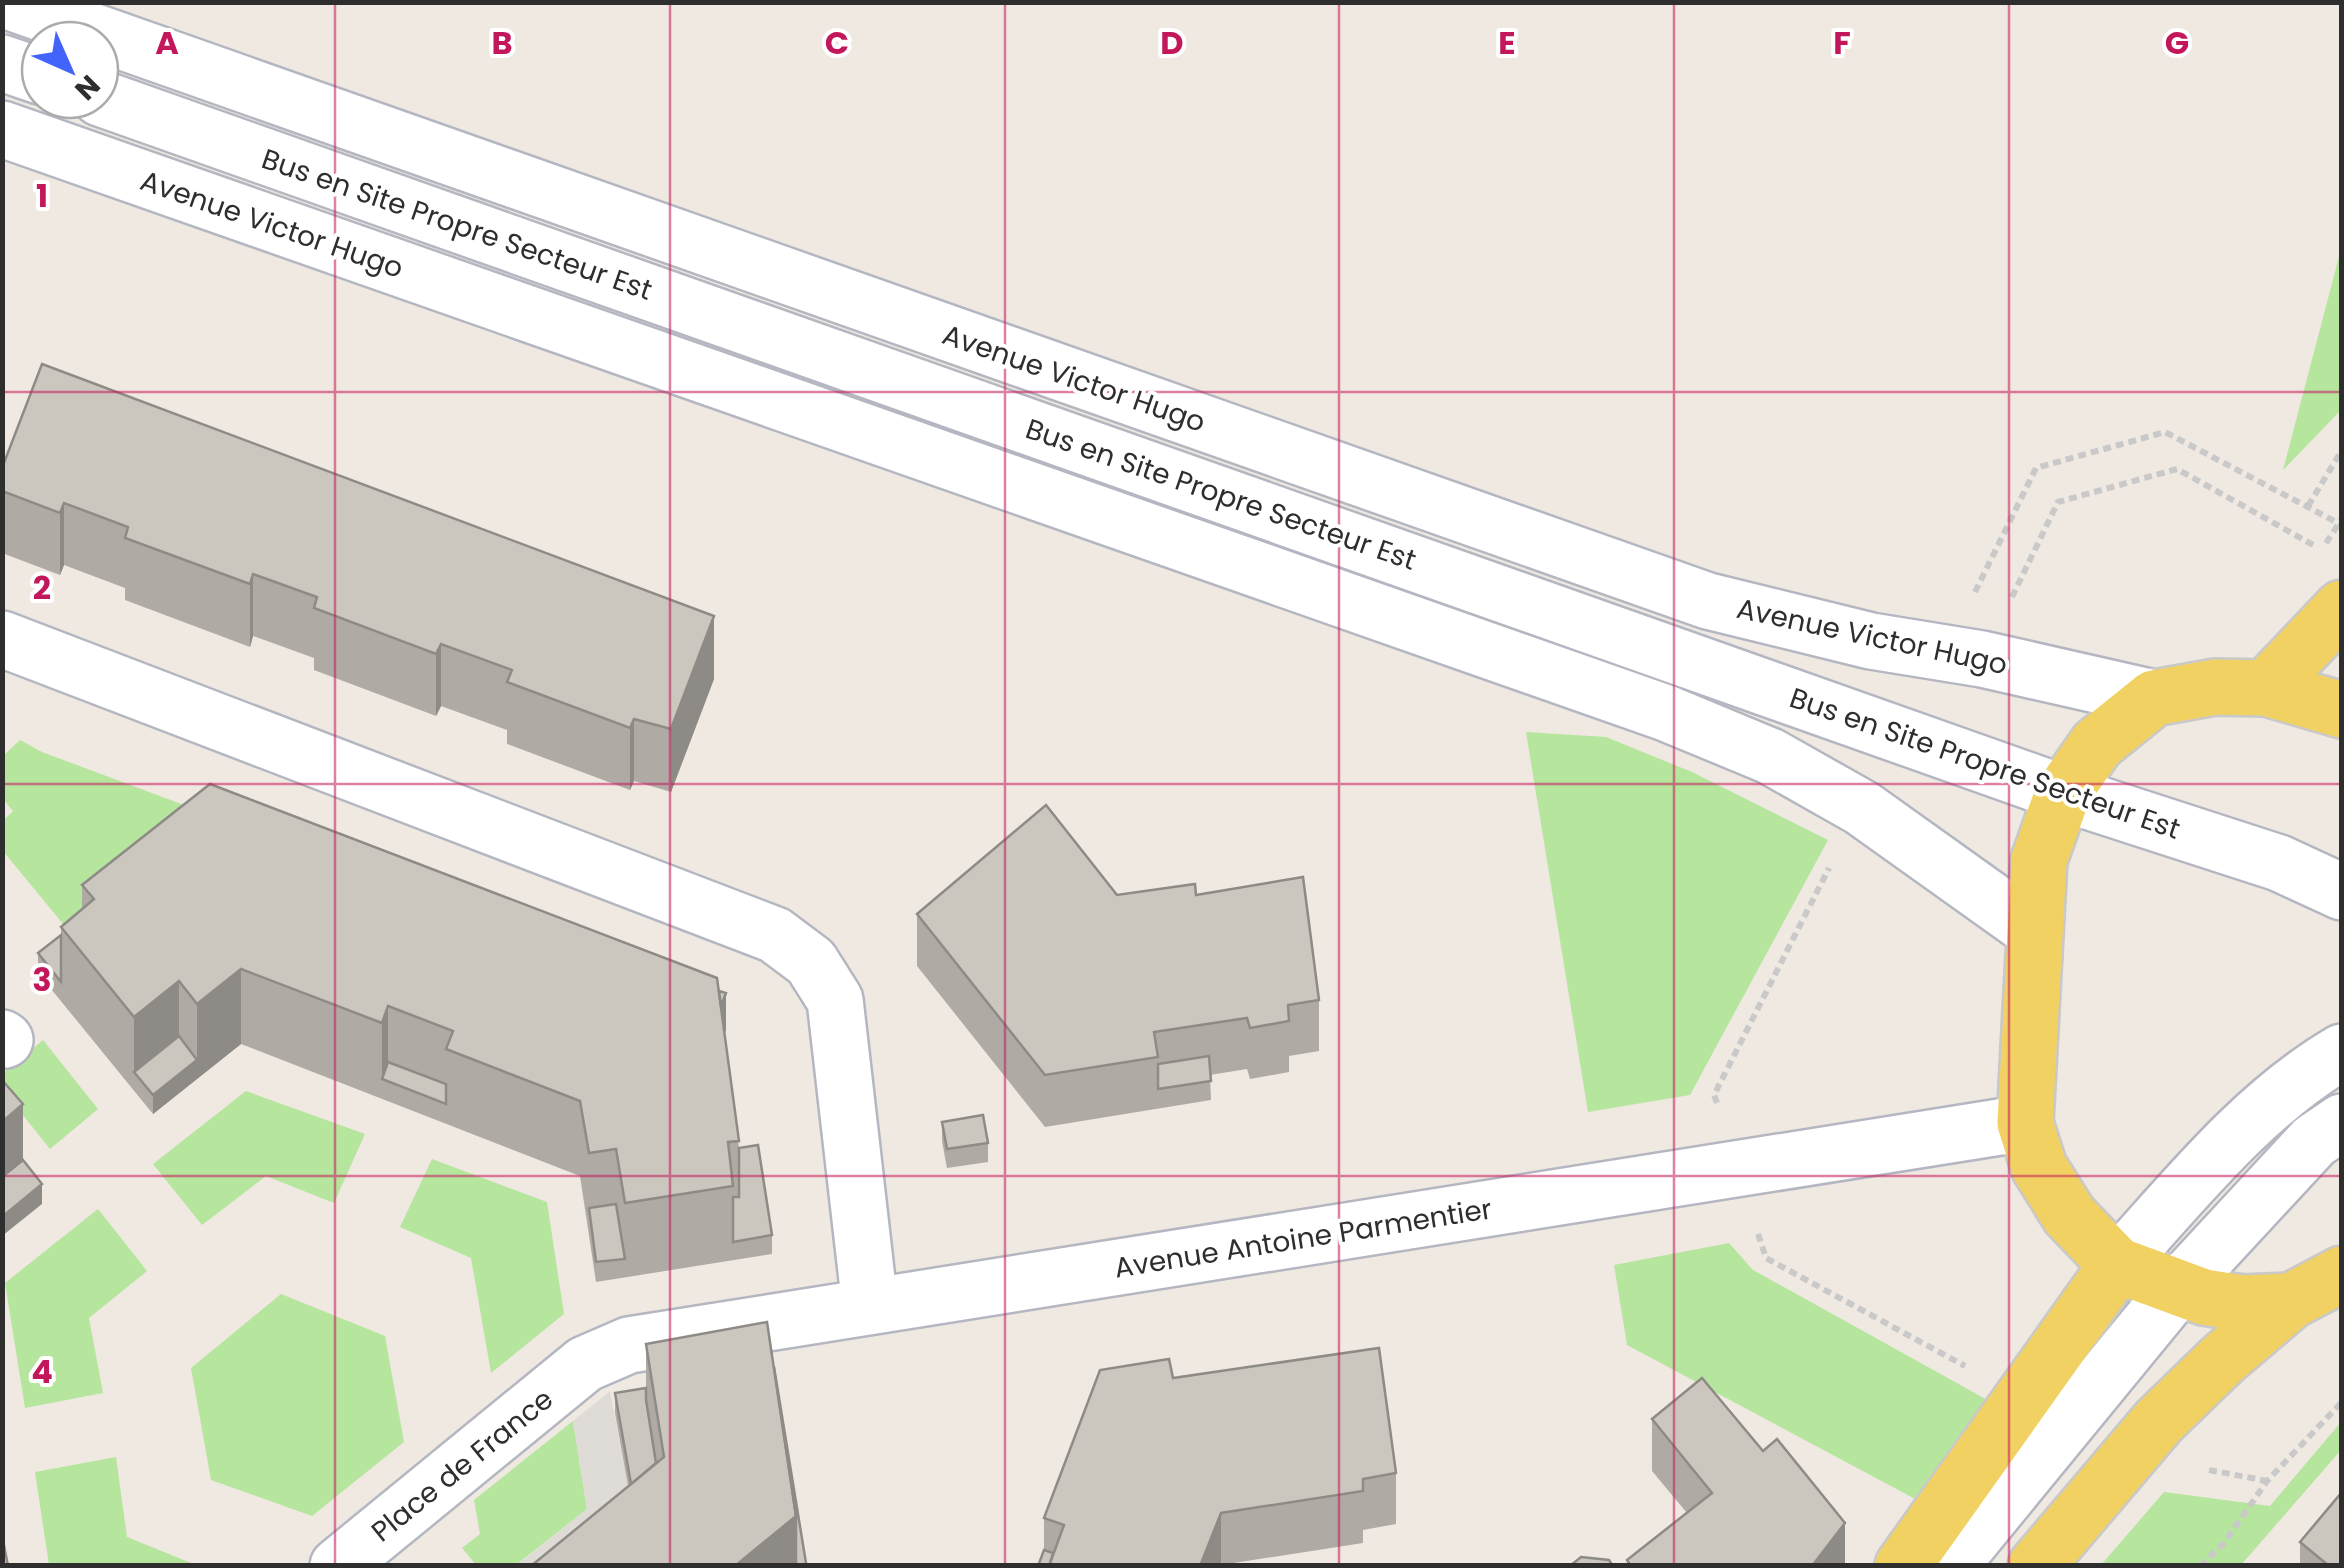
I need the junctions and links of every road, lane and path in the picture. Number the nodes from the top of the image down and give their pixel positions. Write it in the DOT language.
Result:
graph roads {
  1 [pos="10,2"];
  2 [pos="120,105"];
  3 [pos="2,129"];
  4 [pos="2342,450"];
  5 [pos="2308,506"];
  6 [pos="2341,523"];
  7 [pos="2322,550"];
  8 [pos="2337,582"];
  9 [pos="1968,606"];
  10 [pos="2,639"];
  11 [pos="1982,658"];
  12 [pos="2266,688"];
  13 [pos="2154,698"];
  14 [pos="2342,710"];
  15 [pos="2063,793"];
  16 [pos="1834,858"];
  17 [pos="2342,892"];
  18 [pos="2033,930"];
  19 [pos="2342,1052"];
  20 [pos="2342,1122"];
  21 [pos="2024,1123"];
  22 [pos="1736,1168"];
  23 [pos="2117,1265"];
  24 [pos="2342,1274"];
  25 [pos="2178,1288"];
  26 [pos="2291,1300"];
  27 [pos="870,1306"];
  28 [pos="585,1364"];
  29 [pos="2342,1402"];
  30 [pos="338,1566"];
  31 [pos="1903,1566"];
  32 [pos="1950,1566"];
  33 [pos="2036,1566"];
  34 [pos="2200,1566"];
  1 -- 11 [label="street, Avenue Victor Hugo"];
  2 -- 15 [label="street, Bus en Site Propre Secteur Est"];
  3 -- 18 [label="street, Avenue Victor Hugo"];
  4 -- 5 [label="path"];
  5 -- 6 [label="path"];
  5 -- 9 [label="path"];
  6 -- 7 [label="path"];
  7 -- 8 [label="path"];
  7 -- 11 [label="path"];
  8 -- 12 [label="main road"];
  10 -- 27 [label="street"];
  11 -- 13 [label="street, Avenue Victor Hugo"];
  12 -- 13 [label="main road"];
  12 -- 14 [label="main road"];
  13 -- 15 [label="main road"];
  15 -- 17 [label="street, Bus en Site Propre Secteur Est"];
  15 -- 18 [label="main road"];
  16 -- 22 [label="path"];
  18 -- 21 [label="main road"];
  19 -- 23 [label="street"];
  20 -- 25 [label="street"];
  21 -- 22 [label="street, Avenue Antoine Parmentier"];
  21 -- 23 [label="main road"];
  22 -- 27 [label="street, Avenue Antoine Parmentier"];
  23 -- 25 [label="main road"];
  23 -- 31 [label="main road"];
  24 -- 26 [label="main road"];
  25 -- 26 [label="main road"];
  25 -- 32 [label="street"];
  26 -- 33 [label="main road"];
  27 -- 28 [label="street, Avenue Antoine Parmentier"];
  28 -- 30 [label="street, Place de France"];
  29 -- 34 [label="path"];
}
